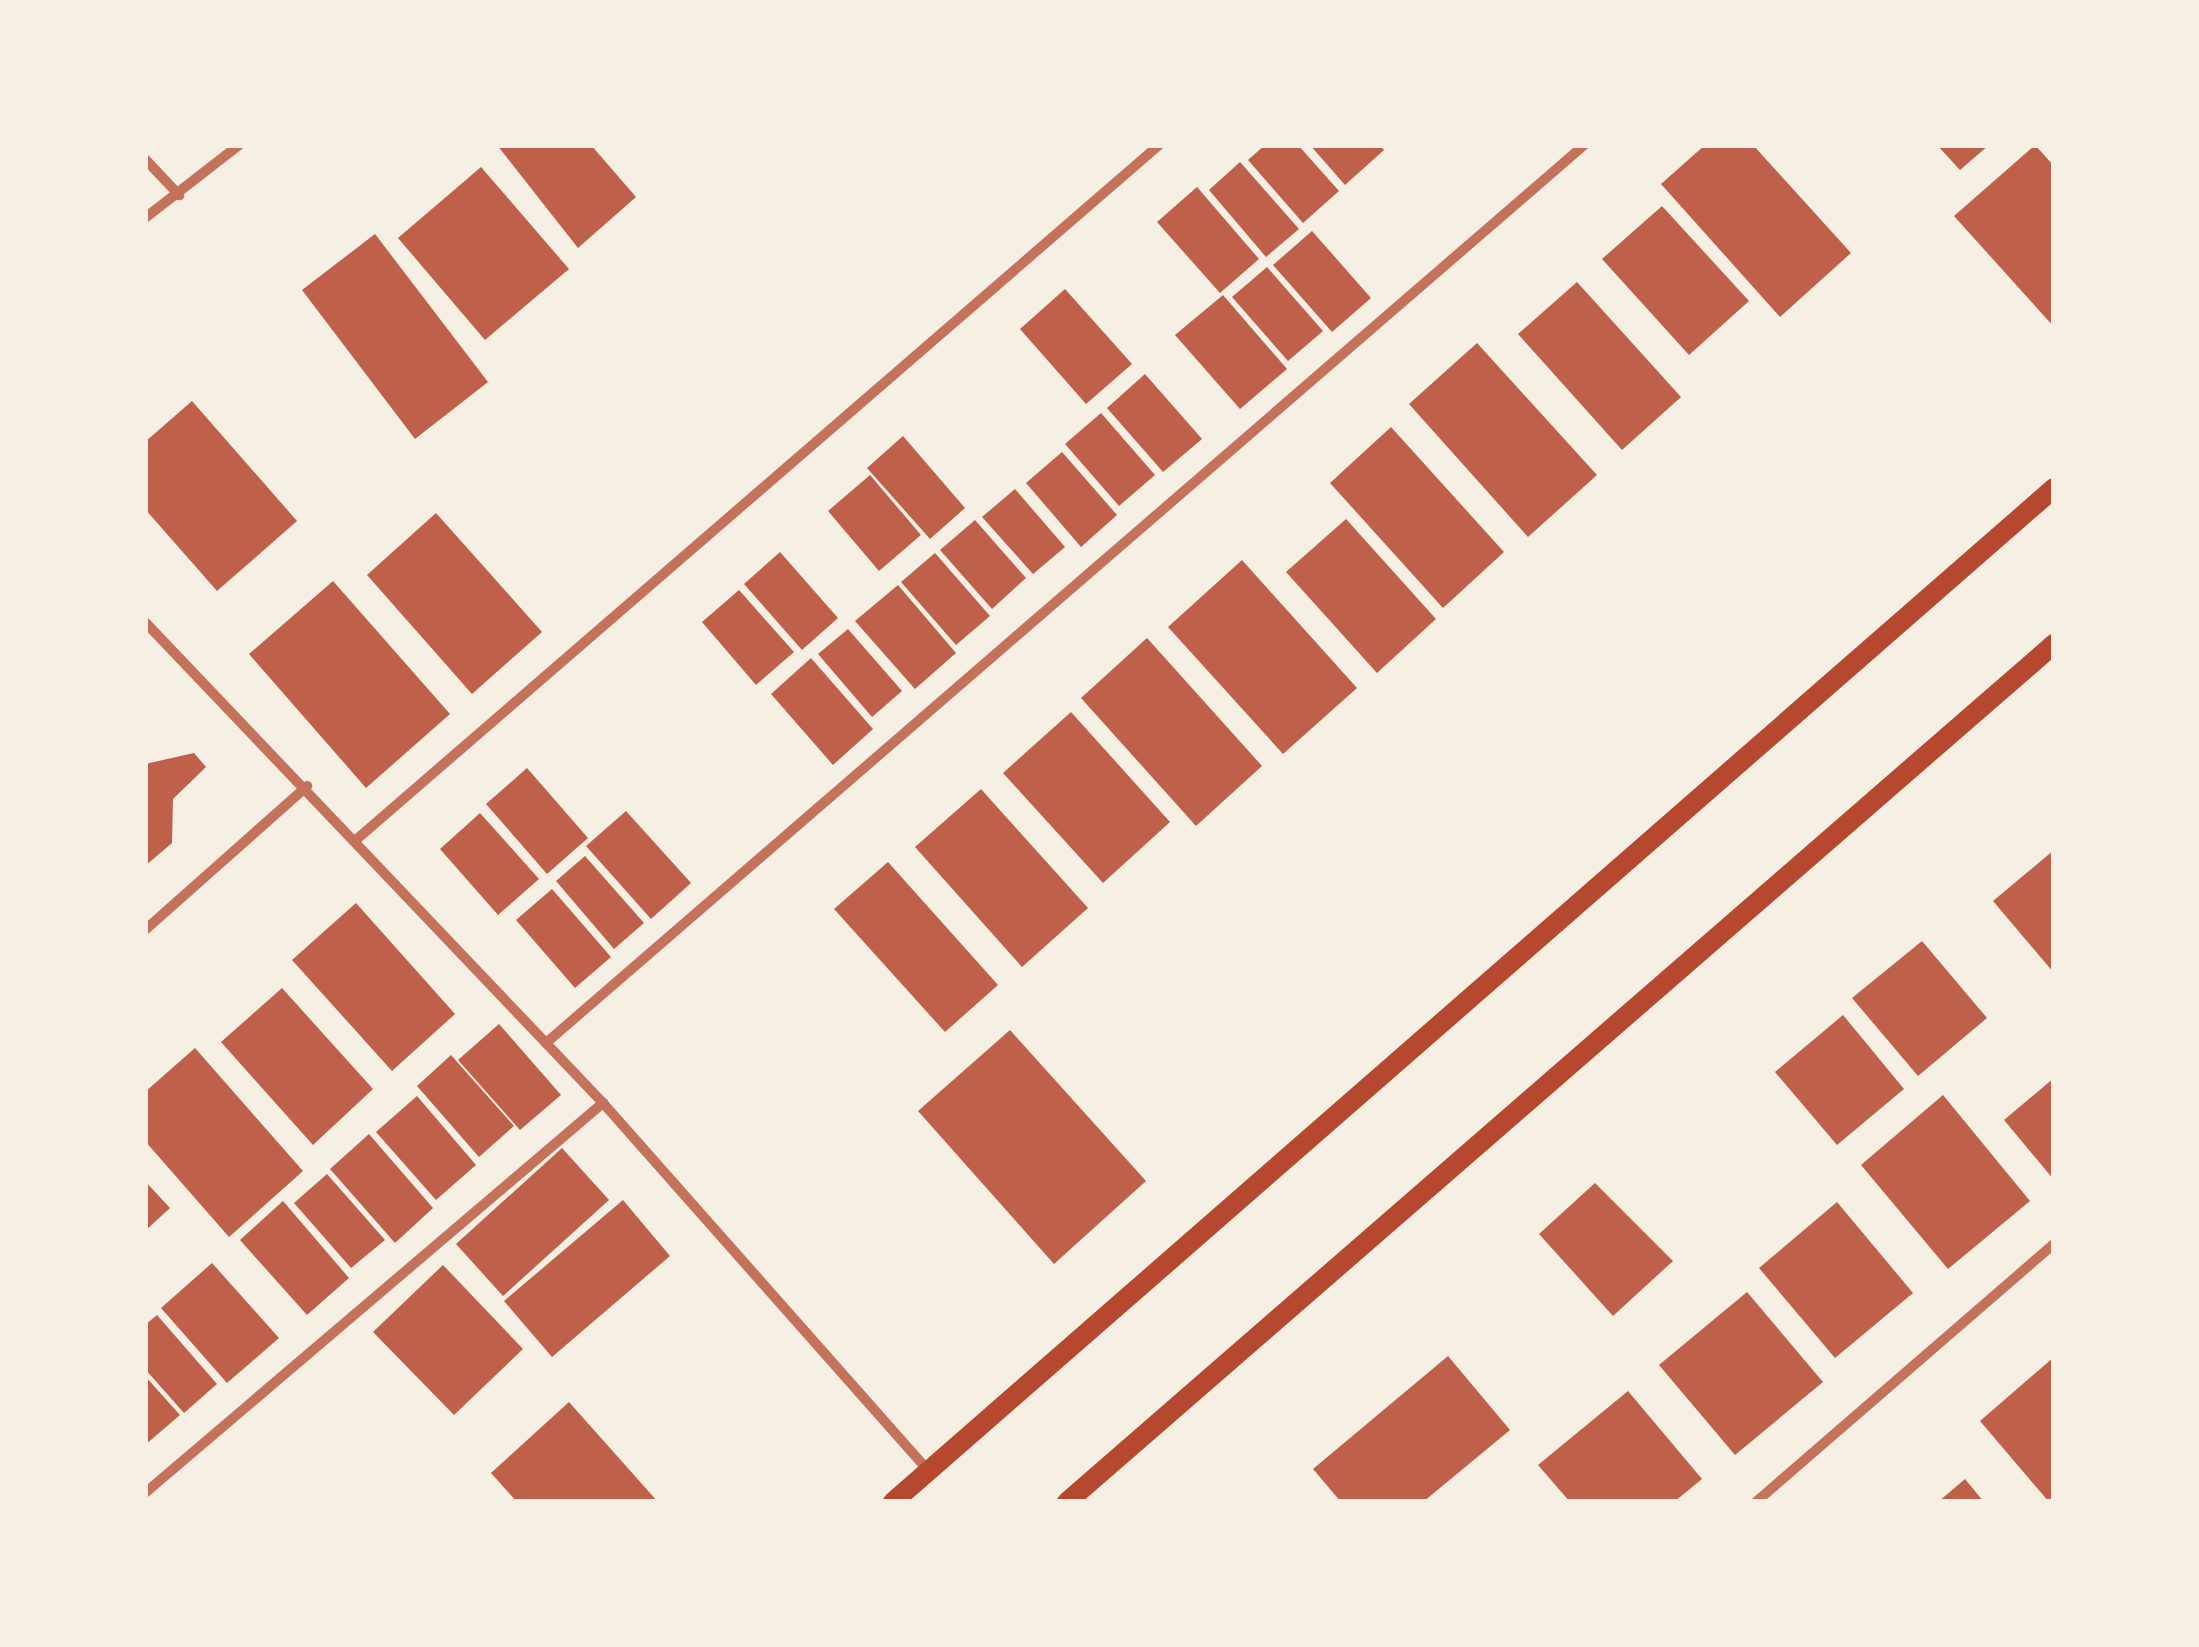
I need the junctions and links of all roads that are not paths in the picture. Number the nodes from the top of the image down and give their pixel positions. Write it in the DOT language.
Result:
graph roads {
  1 [pos="238,145"];
  2 [pos="1159,145"];
  3 [pos="1584,145"];
  4 [pos="145,159"];
  5 [pos="179,195"];
  6 [pos="145,218"];
  7 [pos="2054,488"];
  8 [pos="145,622"];
  9 [pos="2054,644"];
  10 [pos="307,786"];
  11 [pos="356,839"];
  12 [pos="145,930"];
  13 [pos="546,1043"];
  14 [pos="603,1103"];
  15 [pos="2054,1244"];
  16 [pos="928,1472"];
  17 [pos="145,1493"];
  18 [pos="893,1502"];
  19 [pos="1067,1502"];
  20 [pos="1756,1502"];
  1 -- 5 [label="street"];
  2 -- 11 [label="street"];
  3 -- 13 [label="street"];
  4 -- 5 [label="street"];
  5 -- 6 [label="street"];
  7 -- 16 [label="main road"];
  8 -- 10 [label="street"];
  9 -- 19 [label="main road"];
  10 -- 11 [label="street"];
  10 -- 12 [label="street"];
  11 -- 13 [label="street"];
  13 -- 14 [label="street"];
  14 -- 16 [label="street"];
  14 -- 17 [label="street"];
  15 -- 20 [label="street"];
  16 -- 18 [label="main road"];
}
